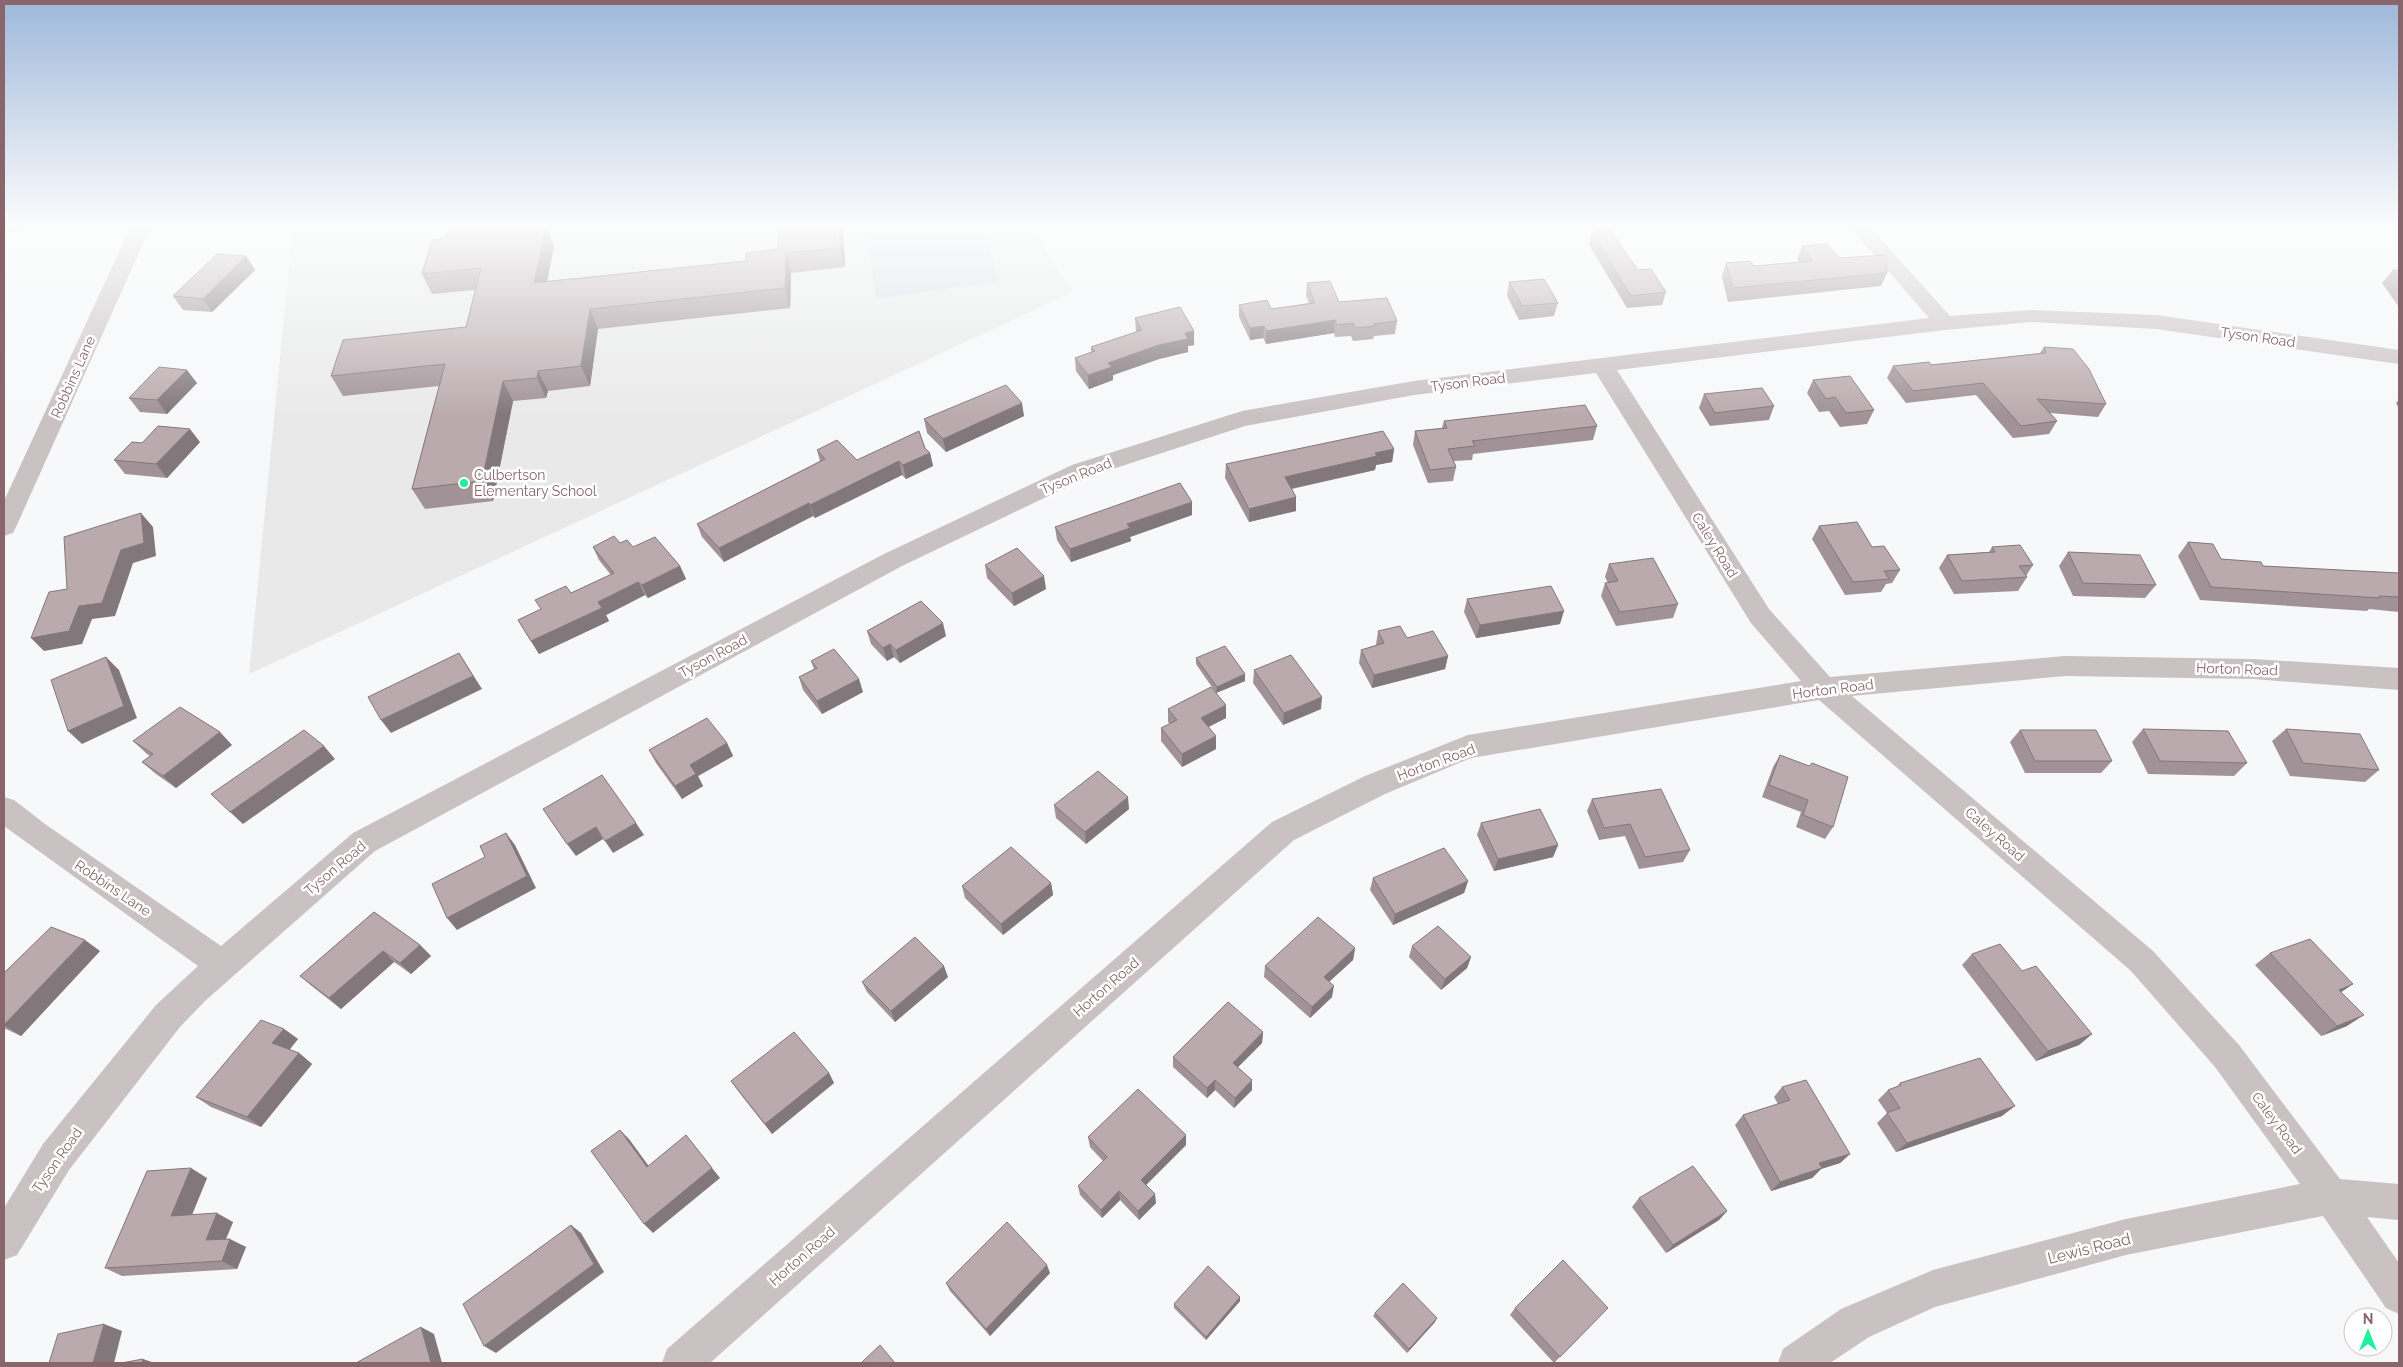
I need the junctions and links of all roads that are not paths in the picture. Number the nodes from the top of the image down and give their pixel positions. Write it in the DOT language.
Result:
graph roads {
  1 [pos="111,290"];
  2 [pos="1916,290"];
  3 [pos="1945,323"];
  4 [pos="2399,357"];
  5 [pos="1603,366"];
  6 [pos="5,520"];
  7 [pos="2399,679"];
  8 [pos="1824,688"];
  9 [pos="4,809"];
  10 [pos="223,965"];
  11 [pos="2331,1196"];
  12 [pos="2399,1202"];
  13 [pos="4,1242"];
  14 [pos="2399,1295"];
  15 [pos="681,1363"];
  16 [pos="1797,1363"];
  1 -- 6 [label="street, Robbins Lane"];
  2 -- 3 [label="street"];
  3 -- 4 [label="street, Tyson Road"];
  3 -- 5 [label="street, Tyson Road"];
  5 -- 8 [label="street, Caley Road"];
  5 -- 10 [label="street, Tyson Road"];
  7 -- 8 [label="street, Horton Road"];
  8 -- 11 [label="street, Caley Road"];
  8 -- 15 [label="street, Horton Road"];
  9 -- 10 [label="street, Robbins Lane"];
  10 -- 13 [label="street, Tyson Road"];
  11 -- 12 [label="street, Lewis Road"];
  11 -- 14 [label="street, Caley Road"];
  11 -- 16 [label="street, Lewis Road"];
}
